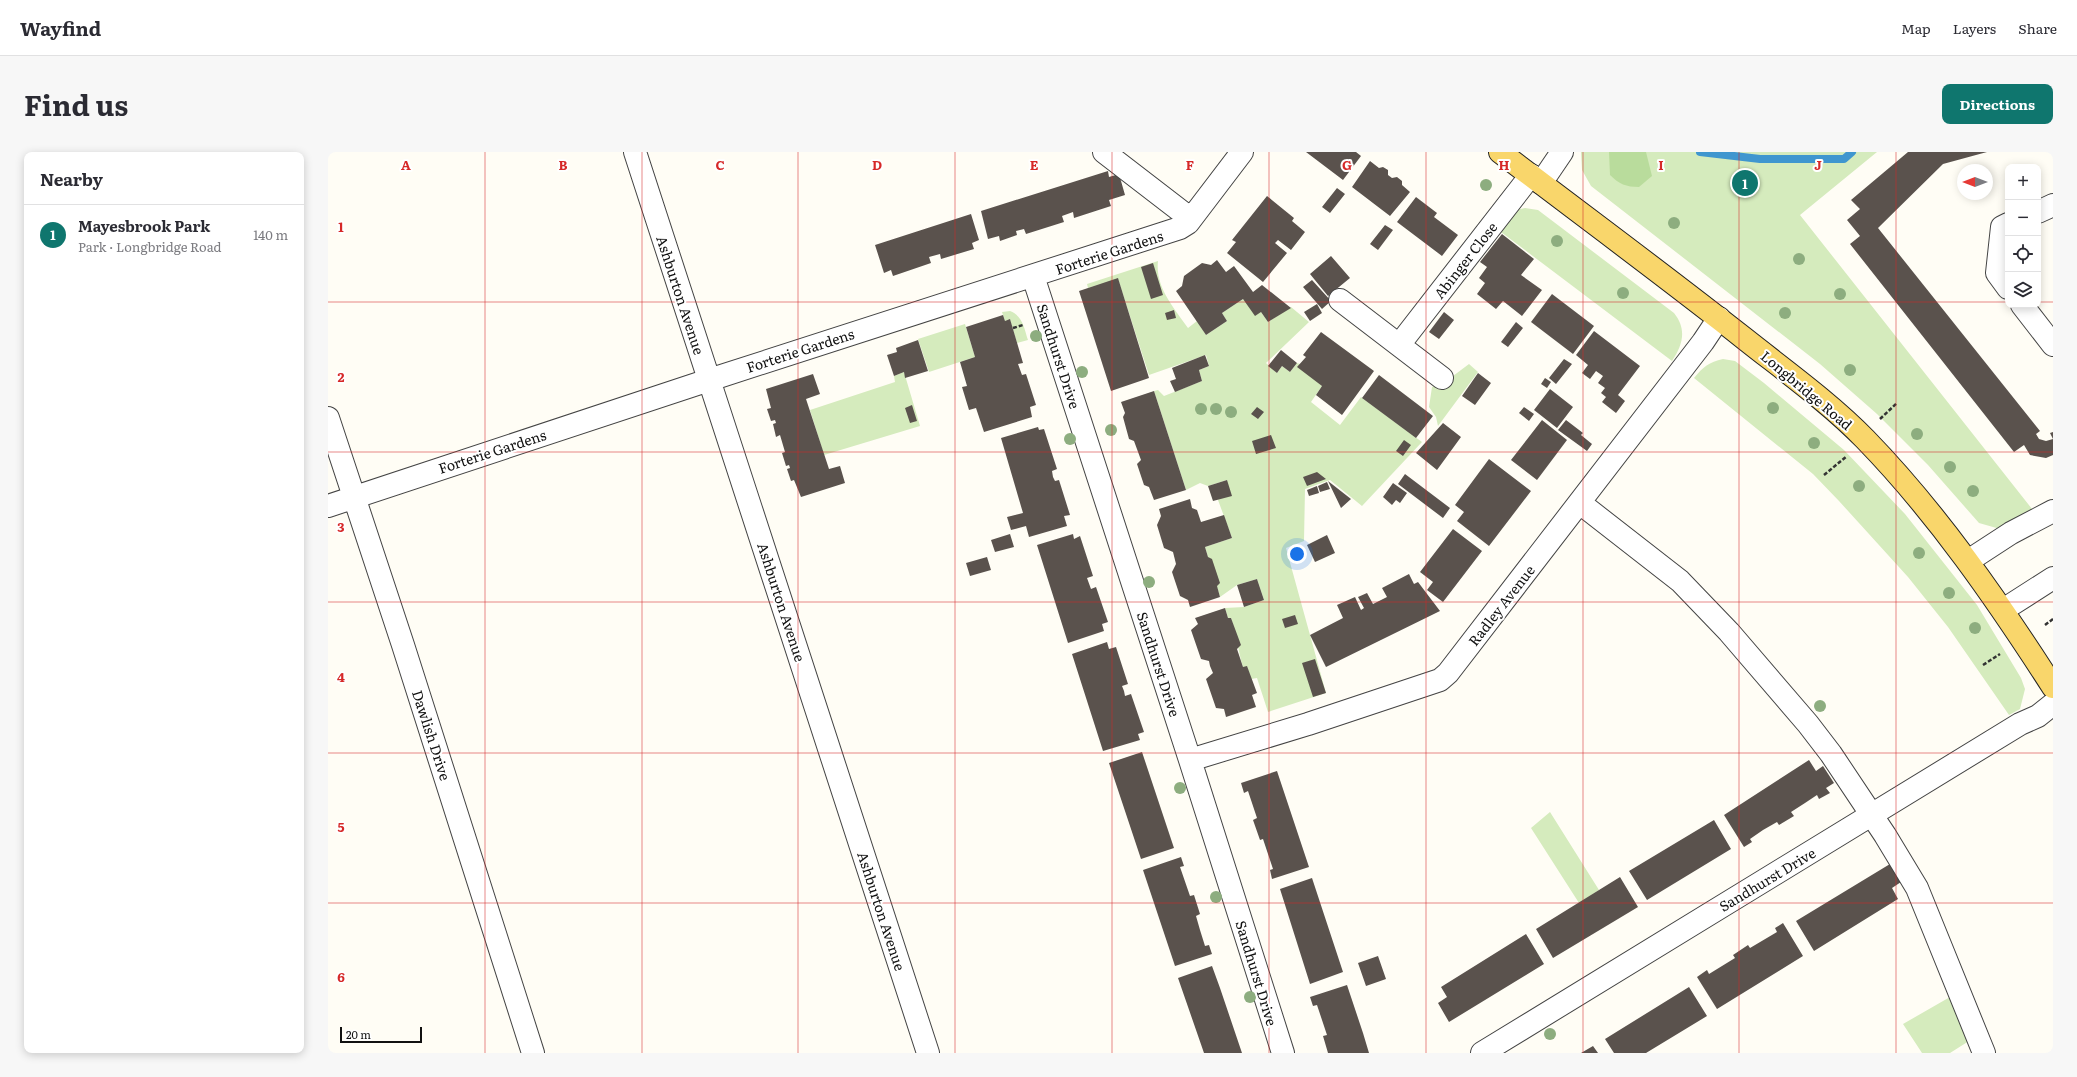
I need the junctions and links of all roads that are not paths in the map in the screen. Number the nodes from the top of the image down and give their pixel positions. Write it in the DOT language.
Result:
graph roads {
  1 [pos="635,152"];
  2 [pos="1104,152"];
  3 [pos="1242,152"];
  4 [pos="1500,152"];
  5 [pos="1562,152"];
  6 [pos="1536,179"];
  7 [pos="2053,205"];
  8 [pos="2041,211"];
  9 [pos="1191,219"];
  10 [pos="2005,226"];
  11 [pos="1033,276"];
  12 [pos="2005,284"];
  13 [pos="1340,300"];
  14 [pos="2024,308"];
  15 [pos="1719,318"];
  16 [pos="1399,345"];
  17 [pos="2053,345"];
  18 [pos="1442,378"];
  19 [pos="709,380"];
  20 [pos="328,418"];
  21 [pos="354,497"];
  22 [pos="1580,503"];
  23 [pos="328,506"];
  24 [pos="2051,516"];
  25 [pos="1968,561"];
  26 [pos="2053,578"];
  27 [pos="2003,610"];
  28 [pos="2053,687"];
  29 [pos="2053,704"];
  30 [pos="1190,760"];
  31 [pos="1871,815"];
  32 [pos="532,1053"];
  33 [pos="928,1053"];
  34 [pos="1282,1053"];
  35 [pos="1482,1053"];
  36 [pos="1984,1053"];
  1 -- 19 [label="street, Ashburton Avenue"];
  2 -- 9 [label="street"];
  3 -- 9 [label="street, Forterie Gardens"];
  4 -- 6 [label="main road, Longbridge Road"];
  5 -- 6 [label="street, Abinger Close"];
  6 -- 15 [label="main road, Longbridge Road"];
  6 -- 16 [label="street, Abinger Close"];
  7 -- 8 [label="street"];
  9 -- 11 [label="street, Forterie Gardens"];
  10 -- 12 [label="street"];
  11 -- 19 [label="street, Forterie Gardens"];
  11 -- 30 [label="street, Sandhurst Drive"];
  13 -- 16 [label="street"];
  14 -- 17 [label="street"];
  15 -- 22 [label="street, Radley Avenue"];
  15 -- 25 [label="main road, Longbridge Road"];
  16 -- 18 [label="street"];
  19 -- 21 [label="street, Forterie Gardens"];
  19 -- 33 [label="street, Ashburton Avenue"];
  20 -- 21 [label="street, Dawlish Drive"];
  21 -- 23 [label="street, Forterie Gardens"];
  21 -- 32 [label="street, Dawlish Drive"];
  22 -- 30 [label="street, Radley Avenue"];
  22 -- 31 [label="street"];
  24 -- 25 [label="street"];
  25 -- 27 [label="main road, Longbridge Road"];
  26 -- 27 [label="street"];
  27 -- 28 [label="main road, Longbridge Road"];
  29 -- 31 [label="street, Sandhurst Drive"];
  30 -- 34 [label="street, Sandhurst Drive"];
  31 -- 35 [label="street, Sandhurst Drive"];
  31 -- 36 [label="street"];
}
